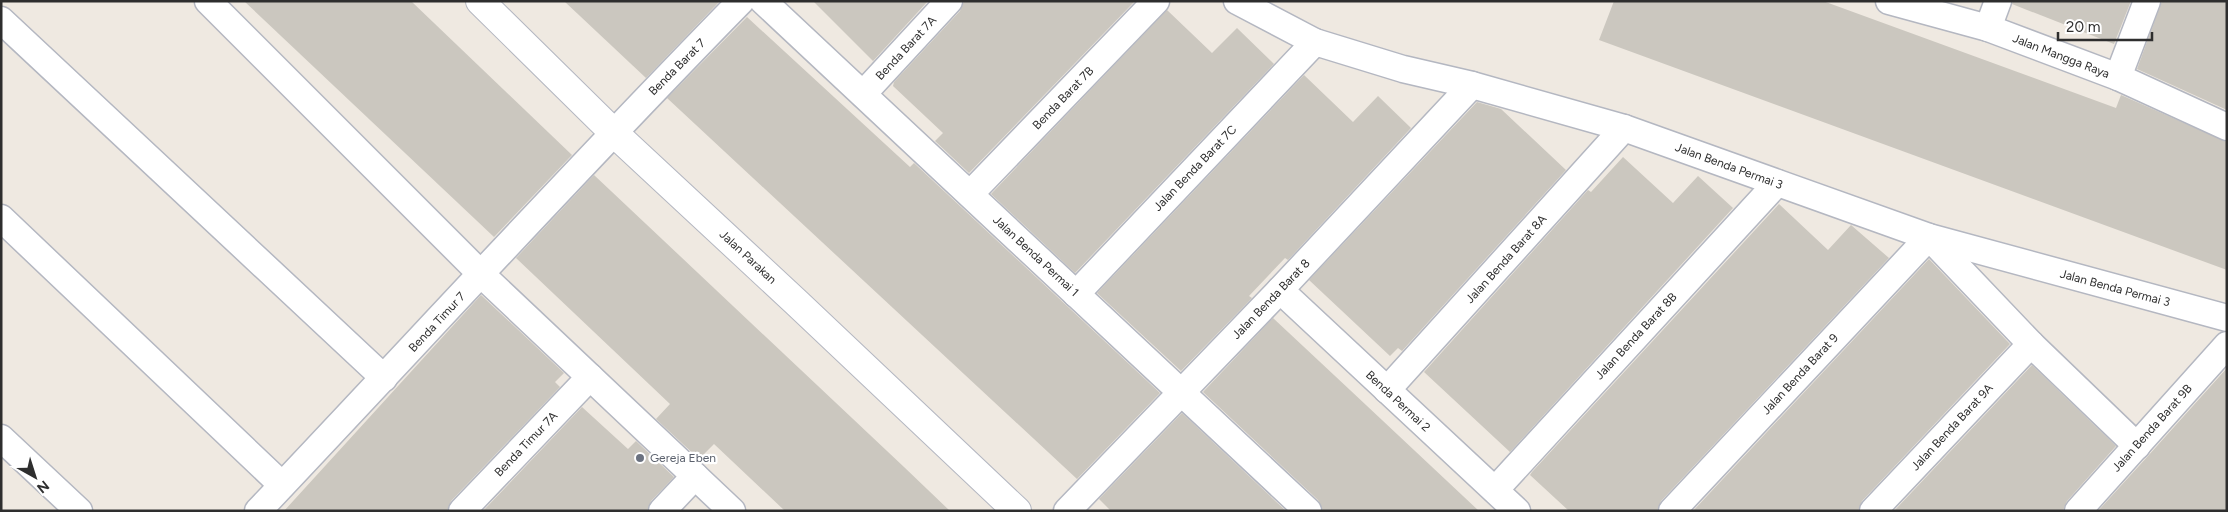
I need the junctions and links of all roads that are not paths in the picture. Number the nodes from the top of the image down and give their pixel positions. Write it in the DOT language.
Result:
graph roads {
  1 [pos="208,1"];
  2 [pos="480,1"];
  3 [pos="741,1"];
  4 [pos="763,1"];
  5 [pos="949,1"];
  6 [pos="1156,1"];
  7 [pos="1237,1"];
  8 [pos="1889,1"];
  9 [pos="1998,1"];
  10 [pos="2147,1"];
  11 [pos="1,20"];
  12 [pos="1988,28"];
  13 [pos="1315,42"];
  14 [pos="2118,77"];
  15 [pos="1472,85"];
  16 [pos="863,94"];
  17 [pos="2227,127"];
  18 [pos="1624,128"];
  19 [pos="613,132"];
  20 [pos="1777,183"];
  21 [pos="970,194"];
  22 [pos="1,218"];
  23 [pos="1929,237"];
  24 [pos="482,275"];
  25 [pos="1280,290"];
  26 [pos="1076,294"];
  27 [pos="2227,318"];
  28 [pos="2031,344"];
  29 [pos="2227,345"];
  30 [pos="384,378"];
  31 [pos="590,378"];
  32 [pos="1387,390"];
  33 [pos="1181,393"];
  34 [pos="1,438"];
  35 [pos="2137,446"];
  36 [pos="695,476"];
  37 [pos="282,485"];
  38 [pos="1495,490"];
  39 [pos="79,511"];
  40 [pos="258,511"];
  41 [pos="462,511"];
  42 [pos="662,511"];
  43 [pos="732,511"];
  44 [pos="1017,511"];
  45 [pos="1067,511"];
  46 [pos="1308,511"];
  47 [pos="1517,511"];
  48 [pos="1672,511"];
  49 [pos="1873,511"];
  50 [pos="2078,511"];
  1 -- 24 [label="street"];
  2 -- 19 [label="street, Jalan Parakan"];
  3 -- 19 [label="street, Benda Barat 7"];
  4 -- 16 [label="street, Jalan Benda Permai 1"];
  5 -- 16 [label="street, Benda Barat 7A"];
  6 -- 21 [label="street, Benda Barat 7B"];
  7 -- 13 [label="street, Jalan Benda Permai 3"];
  8 -- 12 [label="street, Jalan Mangga Raya"];
  9 -- 12 [label="street"];
  10 -- 14 [label="street"];
  11 -- 30 [label="street"];
  12 -- 14 [label="street, Jalan Mangga Raya"];
  13 -- 15 [label="street, Jalan Benda Permai 3"];
  13 -- 26 [label="street, Jalan Benda Barat 7C"];
  14 -- 17 [label="street, Jalan Mangga Raya"];
  15 -- 18 [label="street, Jalan Benda Permai 3"];
  15 -- 25 [label="street, Jalan Benda Barat 8"];
  16 -- 21 [label="street, Jalan Benda Permai 1"];
  18 -- 20 [label="street, Jalan Benda Permai 3"];
  18 -- 32 [label="street, Jalan Benda Barat 8A"];
  19 -- 24 [label="street, Benda Timur 7"];
  19 -- 44 [label="street, Jalan Parakan"];
  20 -- 23 [label="street, Jalan Benda Permai 3"];
  20 -- 38 [label="street, Jalan Benda Barat 8B"];
  21 -- 26 [label="street, Jalan Benda Permai 1"];
  22 -- 37 [label="street"];
  23 -- 27 [label="street, Jalan Benda Permai 3"];
  23 -- 28 [label="street"];
  23 -- 48 [label="street, Jalan Benda Barat 9"];
  24 -- 30 [label="street, Benda Timur 7"];
  24 -- 31 [label="street"];
  25 -- 32 [label="street, Benda Permai 2"];
  25 -- 33 [label="street, Jalan Benda Barat 8"];
  26 -- 33 [label="street, Jalan Benda Permai 1"];
  28 -- 35 [label="street"];
  28 -- 49 [label="street, Jalan Benda Barat 9A"];
  29 -- 35 [label="street, Jalan Benda Barat 9B"];
  30 -- 37 [label="street, Benda Timur 7"];
  31 -- 36 [label="street"];
  31 -- 41 [label="street, Benda Timur 7A"];
  32 -- 38 [label="street, Benda Permai 2"];
  33 -- 45 [label="street, Jalan Benda Barat 8"];
  33 -- 46 [label="street, Jalan Benda Permai 1"];
  34 -- 39 [label="street"];
  35 -- 50 [label="street, Jalan Benda Barat 9B"];
  36 -- 42 [label="street"];
  36 -- 43 [label="street"];
  37 -- 40 [label="street, Benda Timur 7"];
  38 -- 47 [label="street, Benda Permai 2"];
}
